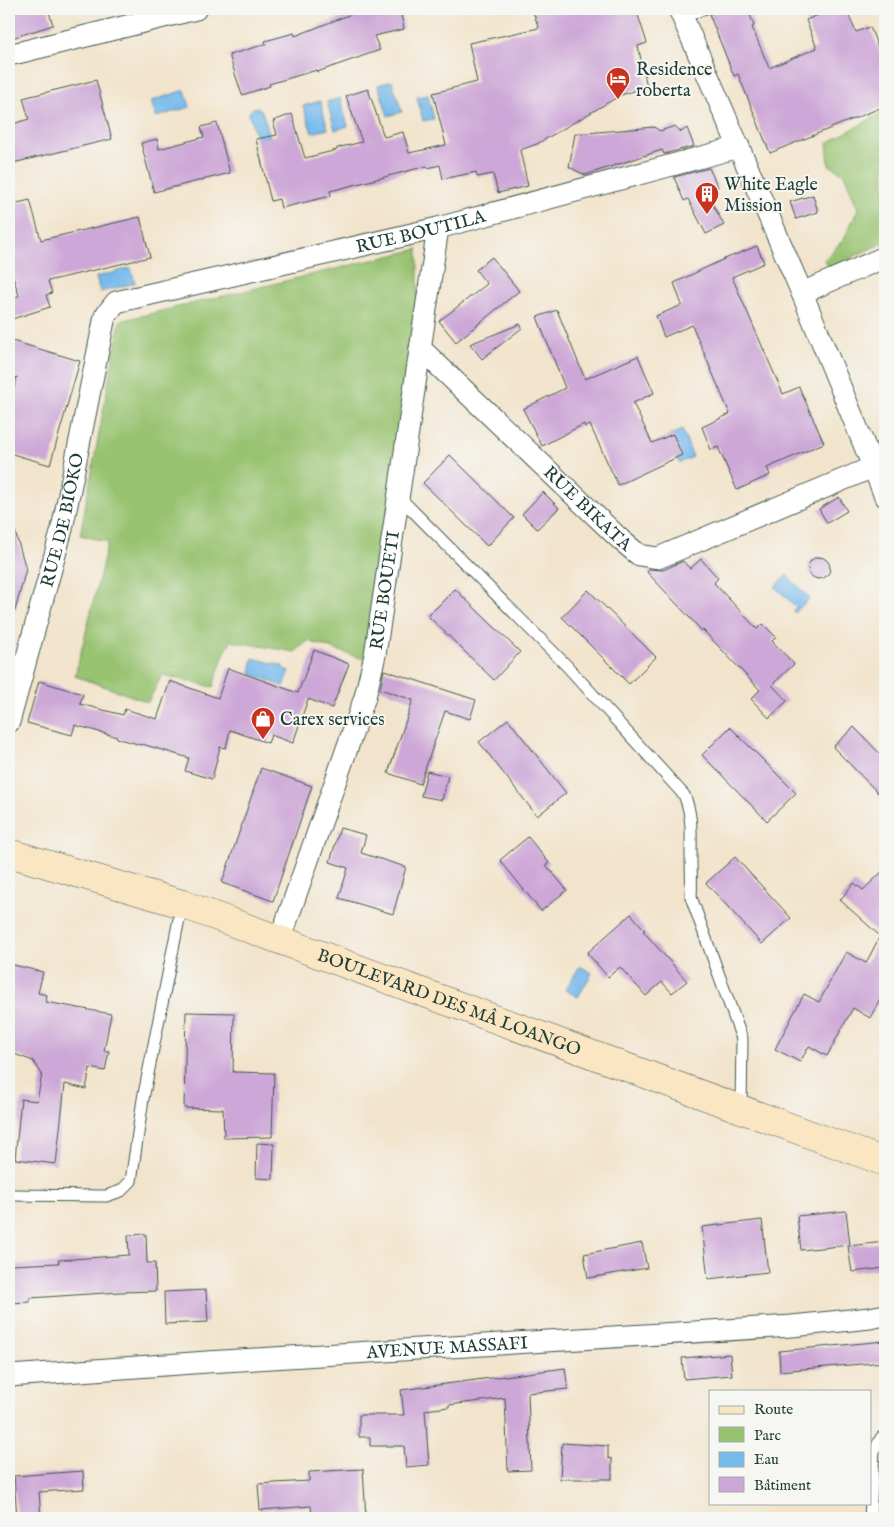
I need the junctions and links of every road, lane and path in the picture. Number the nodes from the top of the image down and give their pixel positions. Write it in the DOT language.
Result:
graph roads {
  1 [pos="196,9"];
  2 [pos="703,9"];
  3 [pos="681,13"];
  4 [pos="9,55"];
  5 [pos="739,148"];
  6 [pos="438,228"];
  7 [pos="885,256"];
  8 [pos="802,293"];
  9 [pos="105,316"];
  10 [pos="420,348"];
  11 [pos="873,467"];
  12 [pos="885,496"];
  13 [pos="399,497"];
  14 [pos="9,722"];
  15 [pos="9,853"];
  16 [pos="182,904"];
  17 [pos="280,940"];
  18 [pos="741,1109"];
  19 [pos="885,1162"];
  20 [pos="9,1195"];
  21 [pos="885,1315"];
  22 [pos="9,1376"];
  23 [pos="885,1434"];
  24 [pos="872,1484"];
  25 [pos="871,1504"];
  26 [pos="870,1518"];
  1 -- 4 [label="street"];
  2 -- 3 [label="lane"];
  3 -- 5 [label="street"];
  5 -- 6 [label="street, RUE BOUTILA"];
  5 -- 8 [label="street"];
  6 -- 9 [label="street, RUE BOUTILA"];
  6 -- 10 [label="street, RUE BOUETI"];
  7 -- 8 [label="street"];
  8 -- 11 [label="street"];
  9 -- 14 [label="street, RUE DE BIOKO"];
  10 -- 11 [label="street, RUE BIKATA"];
  10 -- 13 [label="street, RUE BOUETI"];
  11 -- 12 [label="street"];
  13 -- 17 [label="street, RUE BOUETI"];
  13 -- 18 [label="lane"];
  15 -- 16 [label="street, BOULEVARD DES MÂ LOANGO"];
  16 -- 17 [label="street, BOULEVARD DES MÂ LOANGO"];
  16 -- 20 [label="lane"];
  17 -- 18 [label="street, BOULEVARD DES MÂ LOANGO"];
  18 -- 19 [label="street, BOULEVARD DES MÂ LOANGO"];
  21 -- 22 [label="street, AVENUE MASSAFI"];
  23 -- 24 [label="lane"];
  25 -- 26 [label="lane"];
}
